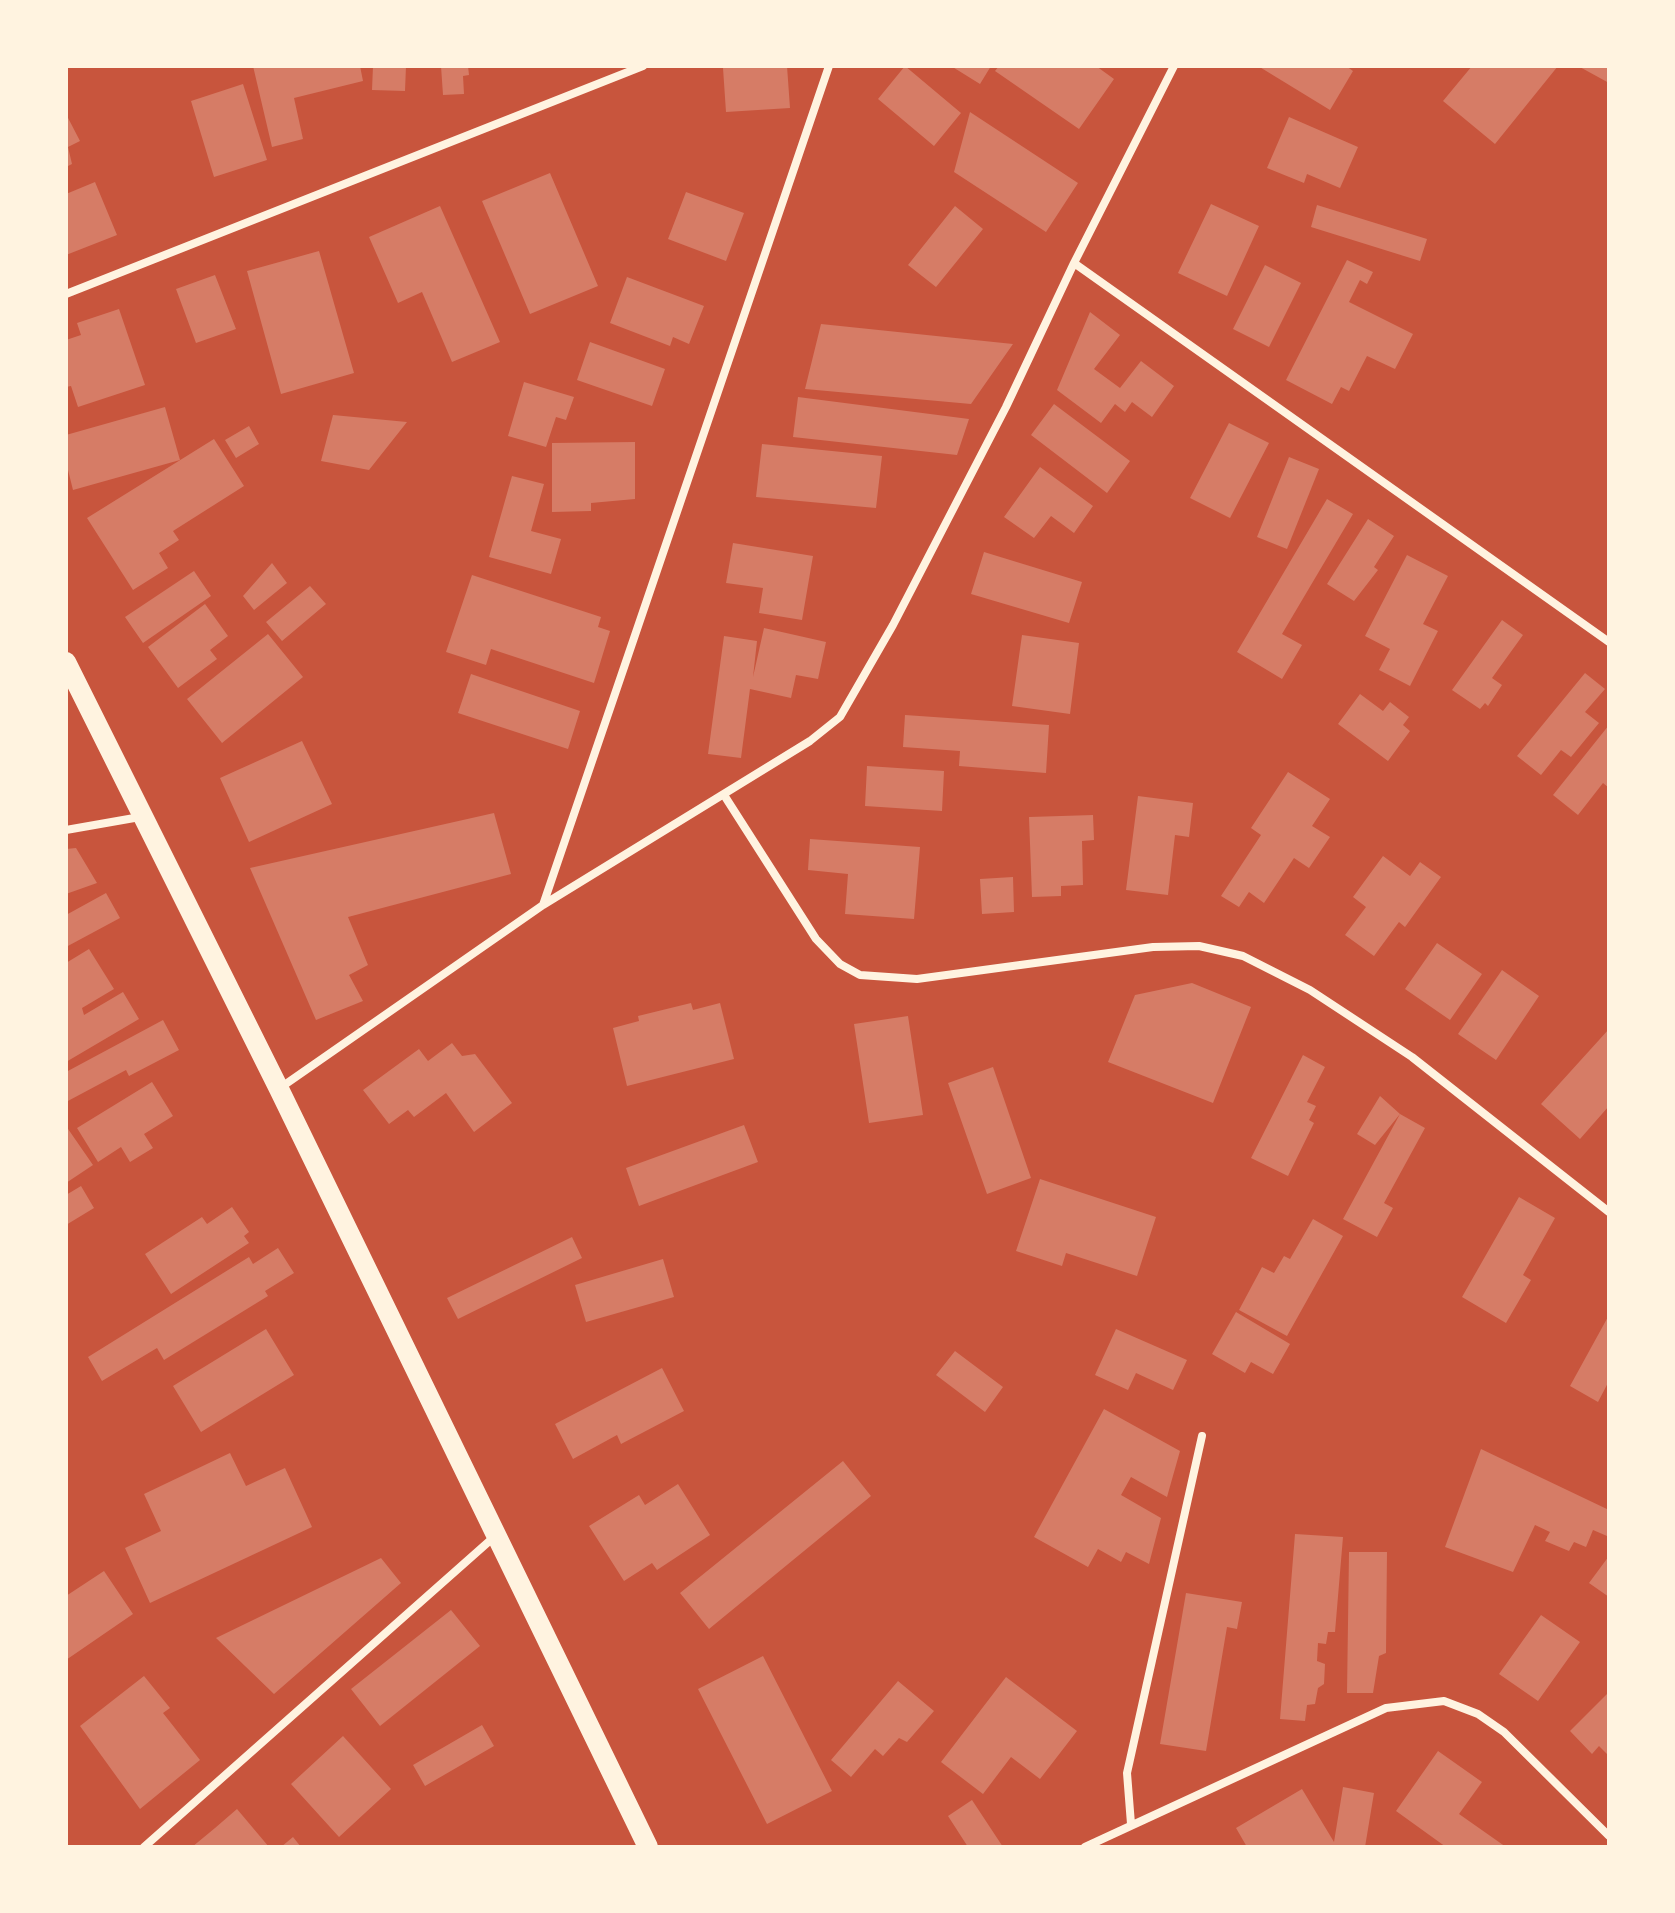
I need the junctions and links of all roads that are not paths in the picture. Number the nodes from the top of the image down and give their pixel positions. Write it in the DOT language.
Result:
graph roads {
  1 [pos="643,66"];
  2 [pos="829,66"];
  3 [pos="1174,66"];
  4 [pos="1074,263"];
  5 [pos="66,294"];
  6 [pos="1609,642"];
  7 [pos="66,662"];
  8 [pos="724,795"];
  9 [pos="143,817"];
  10 [pos="66,830"];
  11 [pos="543,905"];
  12 [pos="279,1089"];
  13 [pos="1609,1212"];
  14 [pos="1202,1436"];
  15 [pos="494,1537"];
  16 [pos="1131,1824"];
  17 [pos="1609,1836"];
  18 [pos="144,1847"];
  19 [pos="648,1847"];
  20 [pos="1085,1847"];
  1 -- 5 [label="street"];
  2 -- 11 [label="street"];
  3 -- 4 [label="street"];
  4 -- 6 [label="street"];
  4 -- 8 [label="street"];
  7 -- 9 [label="main road"];
  8 -- 11 [label="street"];
  8 -- 13 [label="street"];
  9 -- 10 [label="street"];
  9 -- 12 [label="main road"];
  11 -- 12 [label="street"];
  12 -- 15 [label="main road"];
  14 -- 16 [label="street"];
  15 -- 18 [label="street"];
  15 -- 19 [label="main road"];
  16 -- 17 [label="street"];
  16 -- 20 [label="street"];
}
